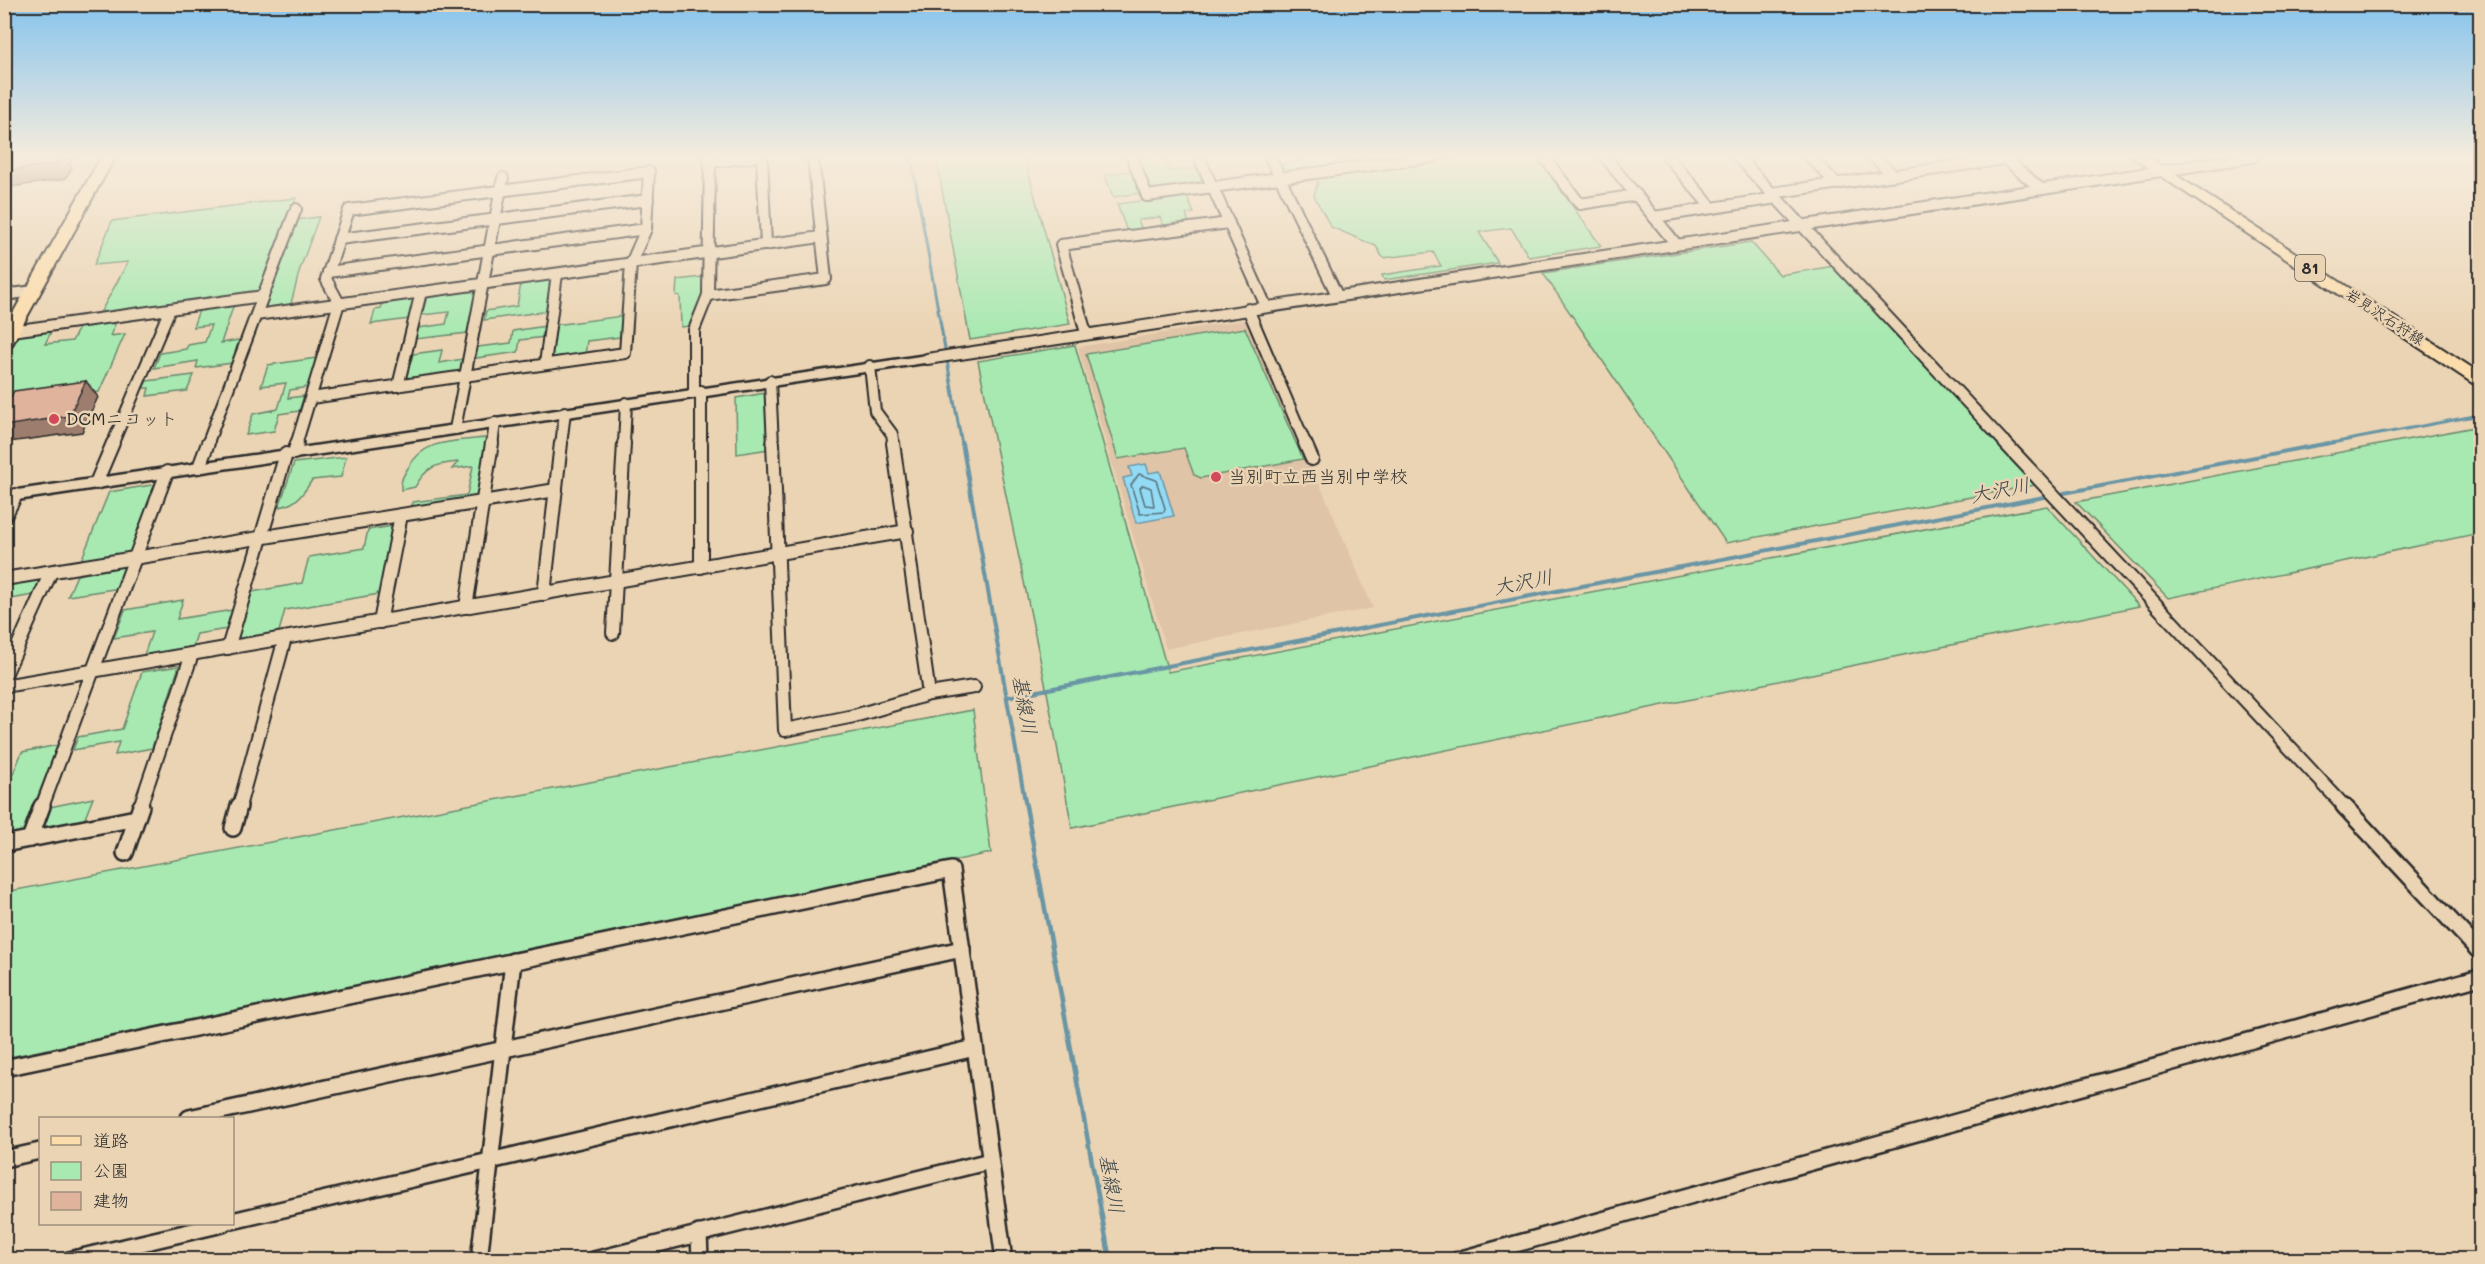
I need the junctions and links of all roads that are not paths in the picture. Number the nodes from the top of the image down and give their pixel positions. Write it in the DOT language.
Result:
graph roads {
  1 [pos="75,216"];
  2 [pos="293,216"];
  3 [pos="347,216"];
  4 [pos="497,216"];
  5 [pos="520,216"];
  6 [pos="647,216"];
  7 [pos="709,216"];
  8 [pos="765,216"];
  9 [pos="819,216"];
  10 [pos="1226,216"];
  11 [pos="1297,216"];
  12 [pos="1661,216"];
  13 [pos="1793,216"];
  14 [pos="1862,216"];
  15 [pos="2230,216"];
  16 [pos="1654,217"];
  17 [pos="496,219"];
  18 [pos="1229,223"];
  19 [pos="1802,225"];
  20 [pos="646,229"];
  21 [pos="821,237"];
  22 [pos="339,239"];
  23 [pos="1676,244"];
  24 [pos="766,245"];
  25 [pos="490,250"];
  26 [pos="709,253"];
  27 [pos="631,263"];
  28 [pos="328,272"];
  29 [pos="558,273"];
  30 [pos="483,284"];
  31 [pos="34,291"];
  32 [pos="421,292"];
  33 [pos="4,295"];
  34 [pos="708,295"];
  35 [pos="1337,295"];
  36 [pos="263,296"];
  37 [pos="339,303"];
  38 [pos="1266,306"];
  39 [pos="171,309"];
  40 [pos="1248,309"];
  41 [pos="256,315"];
  42 [pos="1086,333"];
  43 [pos="8,337"];
  44 [pos="927,359"];
  45 [pos="545,364"];
  46 [pos="870,366"];
  47 [pos="465,376"];
  48 [pos="2481,380"];
  49 [pos="770,381"];
  50 [pos="398,386"];
  51 [pos="697,392"];
  52 [pos="311,398"];
  53 [pos="626,403"];
  54 [pos="565,412"];
  55 [pos="495,423"];
  56 [pos="455,429"];
  57 [pos="290,454"];
  58 [pos="1312,459"];
  59 [pos="199,467"];
  60 [pos="167,472"];
  61 [pos="96,483"];
  62 [pos="556,490"];
  63 [pos="10,496"];
  64 [pos="482,502"];
  65 [pos="401,515"];
  66 [pos="4,518"];
  67 [pos="907,531"];
  68 [pos="262,537"];
  69 [pos="778,554"];
  70 [pos="136,558"];
  71 [pos="702,567"];
  72 [pos="51,572"];
  73 [pos="4,579"];
  74 [pos="615,581"];
  75 [pos="544,594"];
  76 [pos="466,607"];
  77 [pos="380,622"];
  78 [pos="614,633"];
  79 [pos="285,638"];
  80 [pos="228,648"];
  81 [pos="192,654"];
  82 [pos="93,671"];
  83 [pos="4,677"];
  84 [pos="4,686"];
  85 [pos="974,687"];
  86 [pos="929,694"];
  87 [pos="136,818"];
  88 [pos="234,828"];
  89 [pos="30,839"];
  90 [pos="4,844"];
  91 [pos="124,853"];
  92 [pos="962,949"];
  93 [pos="2481,952"];
  94 [pos="513,962"];
  95 [pos="2481,977"];
  96 [pos="975,1048"];
  97 [pos="503,1050"];
  98 [pos="4,1068"];
  99 [pos="198,1117"];
  100 [pos="39,1151"];
  101 [pos="4,1159"];
  102 [pos="490,1161"];
  103 [pos="990,1161"];
  104 [pos="234,1221"];
  105 [pos="219,1225"];
  106 [pos="699,1233"];
  107 [pos="69,1260"];
  108 [pos="480,1260"];
  109 [pos="594,1260"];
  110 [pos="700,1260"];
  111 [pos="1004,1260"];
  112 [pos="1458,1260"];
  1 -- 31 [label="main road"];
  2 -- 36 [label="street"];
  3 -- 22 [label="street"];
  4 -- 17 [label="street"];
  5 -- 17 [label="street"];
  6 -- 20 [label="street"];
  7 -- 26 [label="street"];
  8 -- 24 [label="street"];
  9 -- 21 [label="street"];
  10 -- 18 [label="street"];
  11 -- 35 [label="street"];
  12 -- 16 [label="street"];
  13 -- 19 [label="street"];
  14 -- 19 [label="street"];
  15 -- 48 [label="main road, 岩見沢石狩線 / 81"];
  16 -- 23 [label="street"];
  17 -- 22 [label="street"];
  17 -- 25 [label="street"];
  18 -- 38 [label="street"];
  18 -- 42 [label="street"];
  19 -- 23 [label="street"];
  19 -- 93 [label="street"];
  20 -- 25 [label="street"];
  20 -- 27 [label="street"];
  21 -- 24 [label="street"];
  21 -- 34 [label="street"];
  22 -- 28 [label="street"];
  23 -- 35 [label="street"];
  24 -- 26 [label="street"];
  25 -- 28 [label="street"];
  25 -- 30 [label="street"];
  26 -- 27 [label="street"];
  26 -- 34 [label="street"];
  27 -- 29 [label="street"];
  27 -- 45 [label="street"];
  28 -- 37 [label="street"];
  29 -- 30 [label="street"];
  29 -- 45 [label="street"];
  30 -- 32 [label="street"];
  30 -- 47 [label="street"];
  31 -- 33 [label="street"];
  31 -- 43 [label="main road"];
  32 -- 37 [label="street"];
  32 -- 50 [label="street"];
  34 -- 51 [label="street"];
  35 -- 38 [label="street"];
  36 -- 39 [label="street"];
  36 -- 41 [label="street"];
  37 -- 41 [label="street"];
  37 -- 52 [label="street"];
  38 -- 40 [label="street"];
  39 -- 43 [label="street"];
  39 -- 61 [label="street"];
  40 -- 42 [label="street"];
  40 -- 58 [label="street"];
  41 -- 59 [label="street"];
  42 -- 44 [label="street"];
  44 -- 46 [label="street"];
  45 -- 47 [label="street"];
  46 -- 49 [label="street"];
  46 -- 67 [label="street"];
  47 -- 50 [label="street"];
  47 -- 56 [label="street"];
  49 -- 51 [label="street"];
  49 -- 69 [label="street"];
  50 -- 52 [label="street"];
  51 -- 53 [label="street"];
  51 -- 71 [label="street"];
  52 -- 57 [label="street"];
  53 -- 54 [label="street"];
  53 -- 74 [label="street"];
  54 -- 55 [label="street"];
  54 -- 62 [label="street"];
  55 -- 56 [label="street"];
  55 -- 64 [label="street"];
  56 -- 57 [label="street"];
  57 -- 59 [label="street"];
  57 -- 68 [label="street"];
  59 -- 60 [label="street"];
  60 -- 61 [label="street"];
  60 -- 70 [label="street"];
  61 -- 63 [label="street"];
  62 -- 64 [label="street"];
  62 -- 75 [label="street"];
  63 -- 66 [label="street"];
  64 -- 65 [label="street"];
  64 -- 76 [label="street"];
  65 -- 68 [label="street"];
  65 -- 77 [label="street"];
  67 -- 69 [label="street"];
  67 -- 86 [label="street"];
  68 -- 70 [label="street"];
  68 -- 80 [label="street"];
  69 -- 71 [label="street"];
  69 -- 86 [label="street"];
  70 -- 72 [label="street"];
  70 -- 82 [label="street"];
  71 -- 74 [label="street"];
  72 -- 73 [label="street"];
  72 -- 83 [label="street"];
  74 -- 75 [label="street"];
  74 -- 78 [label="street"];
  75 -- 76 [label="street"];
  76 -- 77 [label="street"];
  77 -- 79 [label="street"];
  79 -- 80 [label="street"];
  79 -- 88 [label="street"];
  80 -- 81 [label="street"];
  81 -- 82 [label="street"];
  81 -- 87 [label="street"];
  82 -- 84 [label="street"];
  82 -- 89 [label="street"];
  85 -- 86 [label="street"];
  87 -- 89 [label="street"];
  87 -- 91 [label="street"];
  89 -- 90 [label="street"];
  92 -- 94 [label="street"];
  92 -- 96 [label="street"];
  92 -- 97 [label="street"];
  94 -- 97 [label="street"];
  94 -- 98 [label="street"];
  95 -- 112 [label="street"];
  96 -- 102 [label="street"];
  96 -- 103 [label="street"];
  97 -- 99 [label="street"];
  97 -- 102 [label="street"];
  100 -- 101 [label="street"];
  102 -- 104 [label="street"];
  102 -- 108 [label="street"];
  103 -- 106 [label="street"];
  103 -- 111 [label="street"];
  105 -- 107 [label="street"];
  106 -- 109 [label="street"];
  106 -- 110 [label="street"];
}
